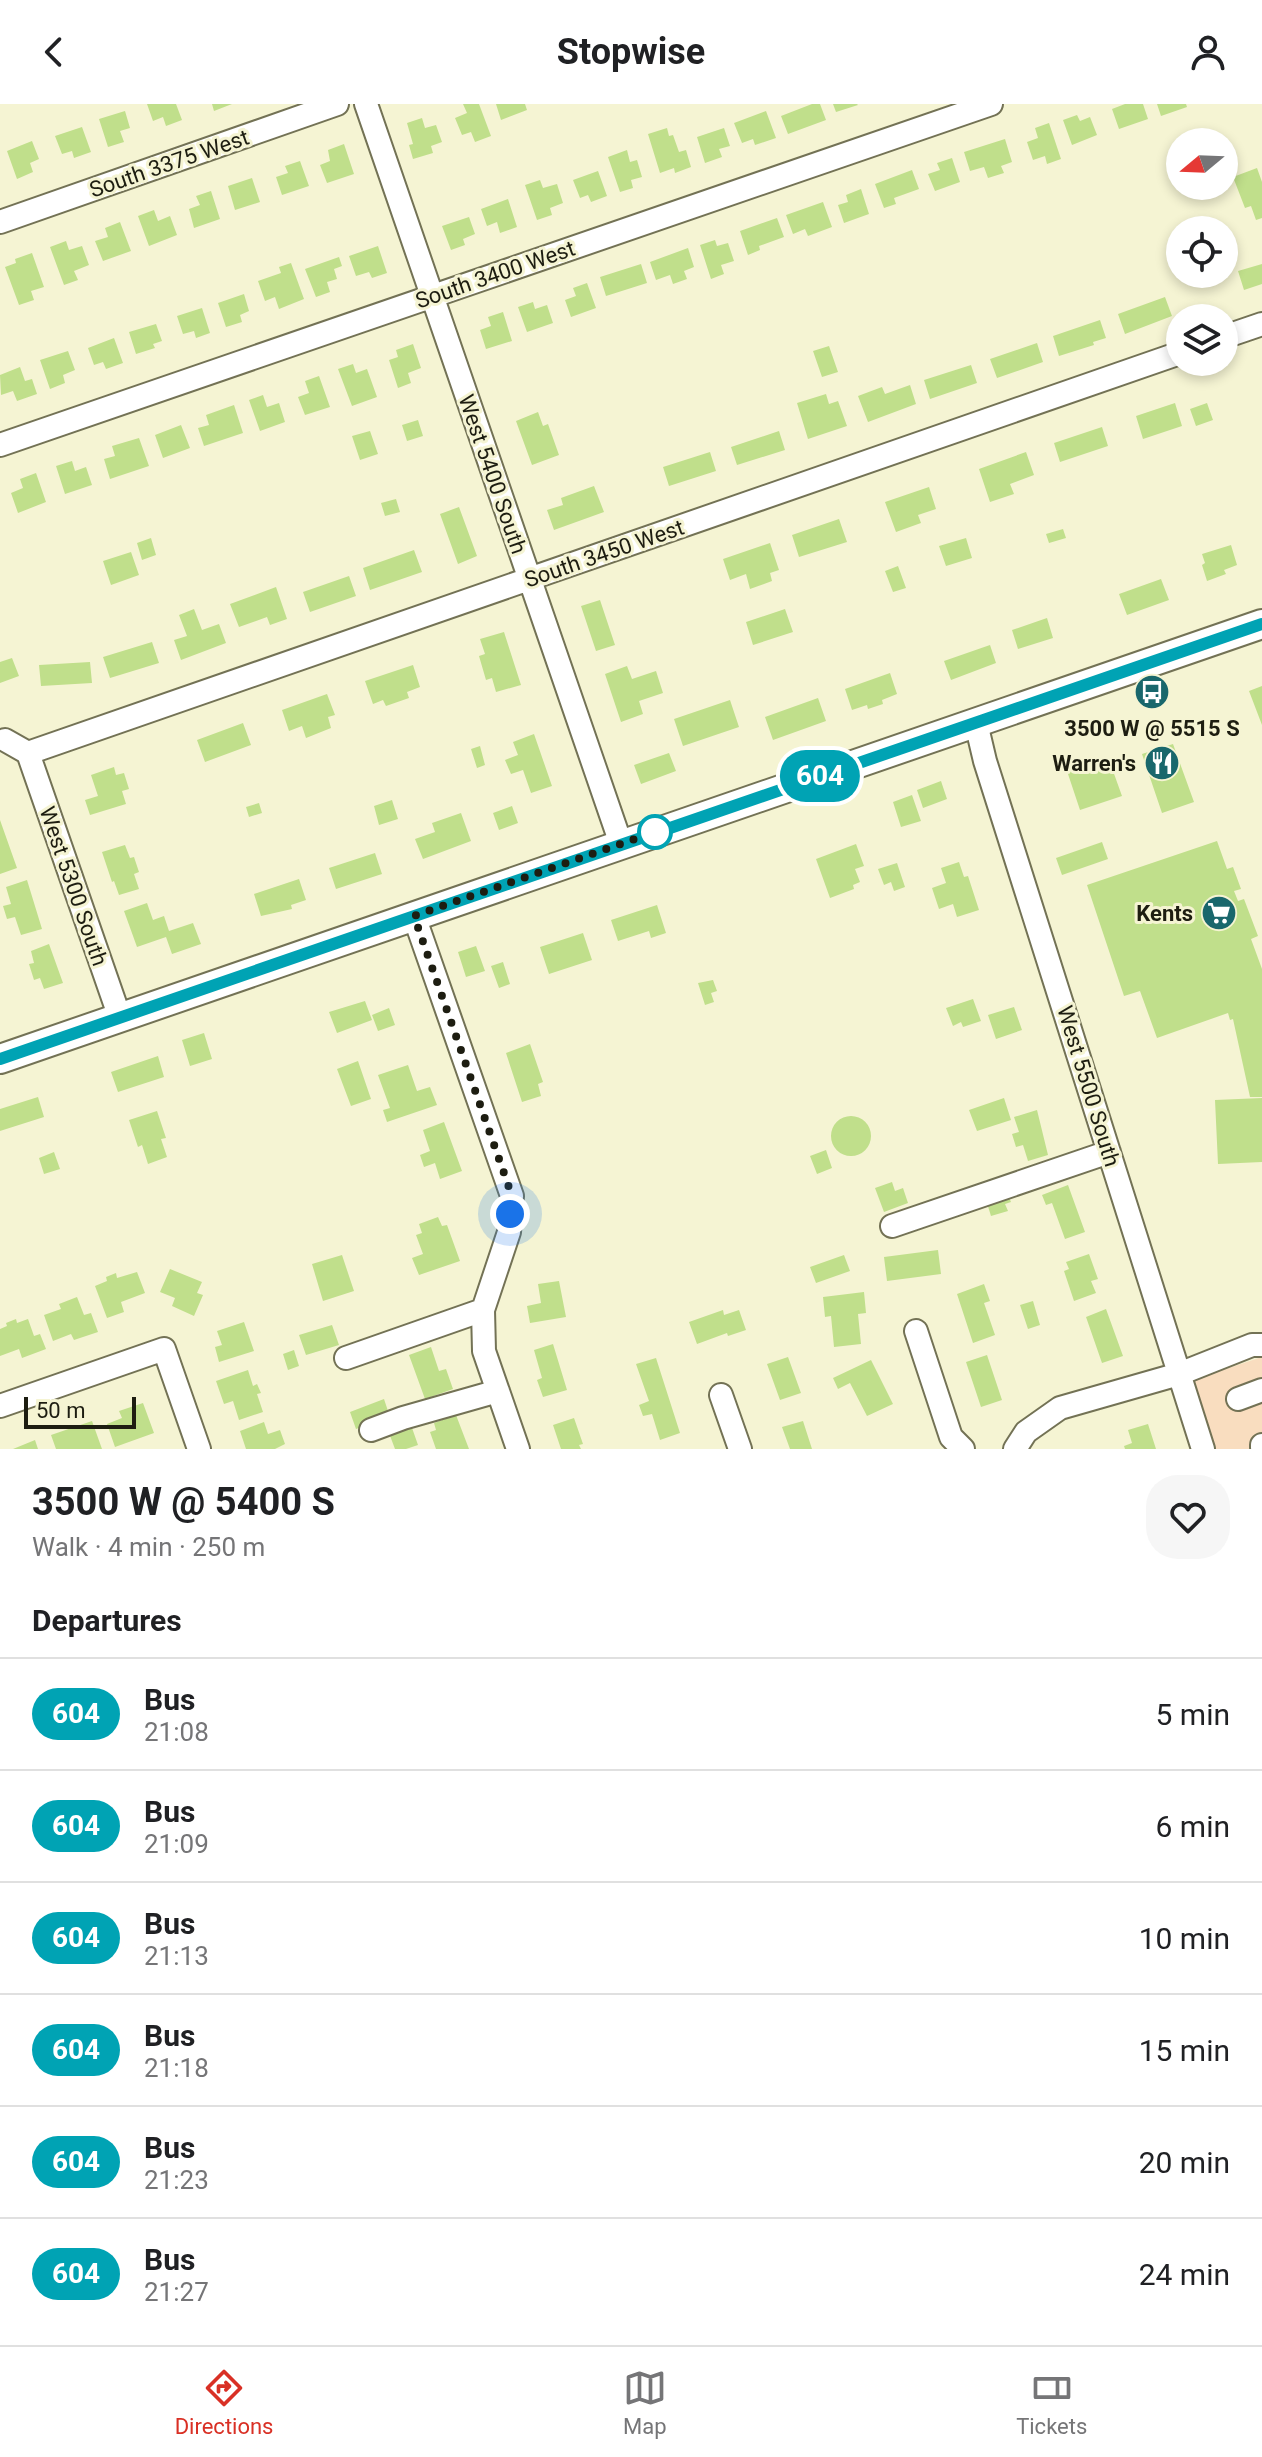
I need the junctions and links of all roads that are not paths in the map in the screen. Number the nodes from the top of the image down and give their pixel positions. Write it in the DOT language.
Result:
graph roads {
  1 [pos="337,104"];
  2 [pos="366,104"];
  3 [pos="991,104"];
  4 [pos="0,222"];
  5 [pos="432,296"];
  6 [pos="1262,324"];
  7 [pos="1238,332"];
  8 [pos="1166,358"];
  9 [pos="0,445"];
  10 [pos="530,579"];
  11 [pos="1262,624"];
  12 [pos="976,723"];
  13 [pos="5,740"];
  14 [pos="28,753"];
  15 [pos="621,844"];
  16 [pos="414,916"];
  17 [pos="120,1018"];
  18 [pos="0,1059"];
  19 [pos="1109,1152"];
  20 [pos="892,1226"];
  21 [pos="483,1310"];
  22 [pos="916,1331"];
  23 [pos="1262,1345"];
  24 [pos="346,1358"];
  25 [pos="1179,1374"];
  26 [pos="1262,1390"];
  27 [pos="498,1391"];
  28 [pos="721,1395"];
  29 [pos="1238,1399"];
  30 [pos="0,1406"];
  31 [pos="371,1430"];
  32 [pos="199,1449"];
  33 [pos="518,1449"];
  34 [pos="740,1449"];
  35 [pos="963,1449"];
  36 [pos="1015,1449"];
  37 [pos="1203,1449"];
  1 -- 4 [label="street, South 3375 West"];
  2 -- 5 [label="street, West 5400 South"];
  3 -- 5 [label="street, South 3400 West"];
  5 -- 9 [label="street, South 3400 West"];
  5 -- 10 [label="street, West 5400 South"];
  6 -- 7 [label="street"];
  8 -- 10 [label="street, South 3450 West"];
  10 -- 14 [label="street, South 3450 West"];
  10 -- 15 [label="street, West 5400 South"];
  11 -- 12 [label="main road"];
  12 -- 15 [label="main road"];
  12 -- 19 [label="street, West 5500 South"];
  13 -- 14 [label="street"];
  14 -- 17 [label="street, West 5300 South"];
  15 -- 16 [label="main road"];
  16 -- 17 [label="main road"];
  16 -- 21 [label="street"];
  17 -- 18 [label="main road"];
  19 -- 20 [label="street"];
  19 -- 25 [label="street, West 5500 South"];
  21 -- 24 [label="street"];
  21 -- 27 [label="street"];
  22 -- 35 [label="street"];
  23 -- 25 [label="street"];
  25 -- 36 [label="street"];
  25 -- 37 [label="street, West 5500 South"];
  26 -- 29 [label="street"];
  27 -- 31 [label="street"];
  27 -- 33 [label="street"];
  28 -- 34 [label="street"];
  30 -- 32 [label="street"];
}
